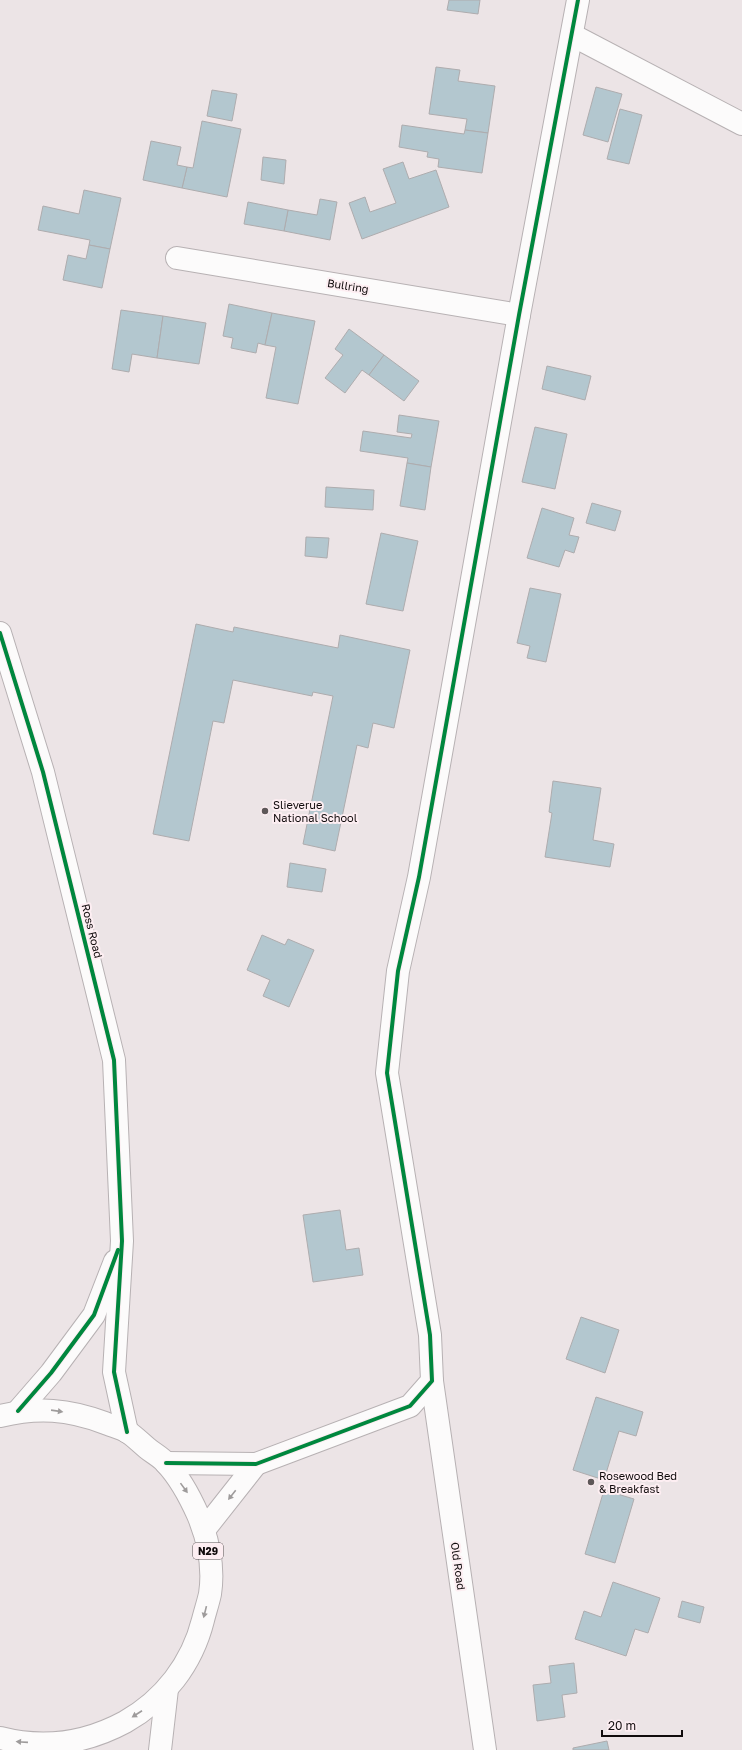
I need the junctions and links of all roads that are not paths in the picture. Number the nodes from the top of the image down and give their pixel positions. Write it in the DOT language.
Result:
graph roads {
  1 [pos="578,0"];
  2 [pos="572,35"];
  3 [pos="742,124"];
  4 [pos="177,258"];
  5 [pos="519,315"];
  6 [pos="0,633"];
  7 [pos="122,1241"];
  8 [pos="432,1381"];
  9 [pos="9,1414"];
  10 [pos="127,1432"];
  11 [pos="166,1463"];
  12 [pos="256,1464"];
  13 [pos="204,1530"];
  14 [pos="167,1689"];
  15 [pos="0,1738"];
  16 [pos="50,1747"];
  17 [pos="160,1750"];
  18 [pos="485,1750"];
  1 -- 2 [label="main road, Old Road"];
  2 -- 3 [label="main road"];
  2 -- 5 [label="main road, Old Road"];
  4 -- 5 [label="main road, Bullring"];
  5 -- 8 [label="main road, Old Road"];
  6 -- 7 [label="main road, Ross Road"];
  7 -- 9 [label="main road"];
  7 -- 10 [label="main road, Ross Road"];
  8 -- 12 [label="main road"];
  8 -- 18 [label="main road, Old Road"];
  9 -- 10 [label="main road, N29, one-way"];
  10 -- 11 [label="main road, N29"];
  11 -- 12 [label="main road"];
  11 -- 13 [label="main road, N29, one-way"];
  12 -- 13 [label="main road, one-way"];
  13 -- 14 [label="main road, N29, one-way"];
  14 -- 16 [label="main road, N29, one-way"];
  14 -- 17 [label="main road"];
  16 -- 15 [label="main road, N29, one-way"];
}
